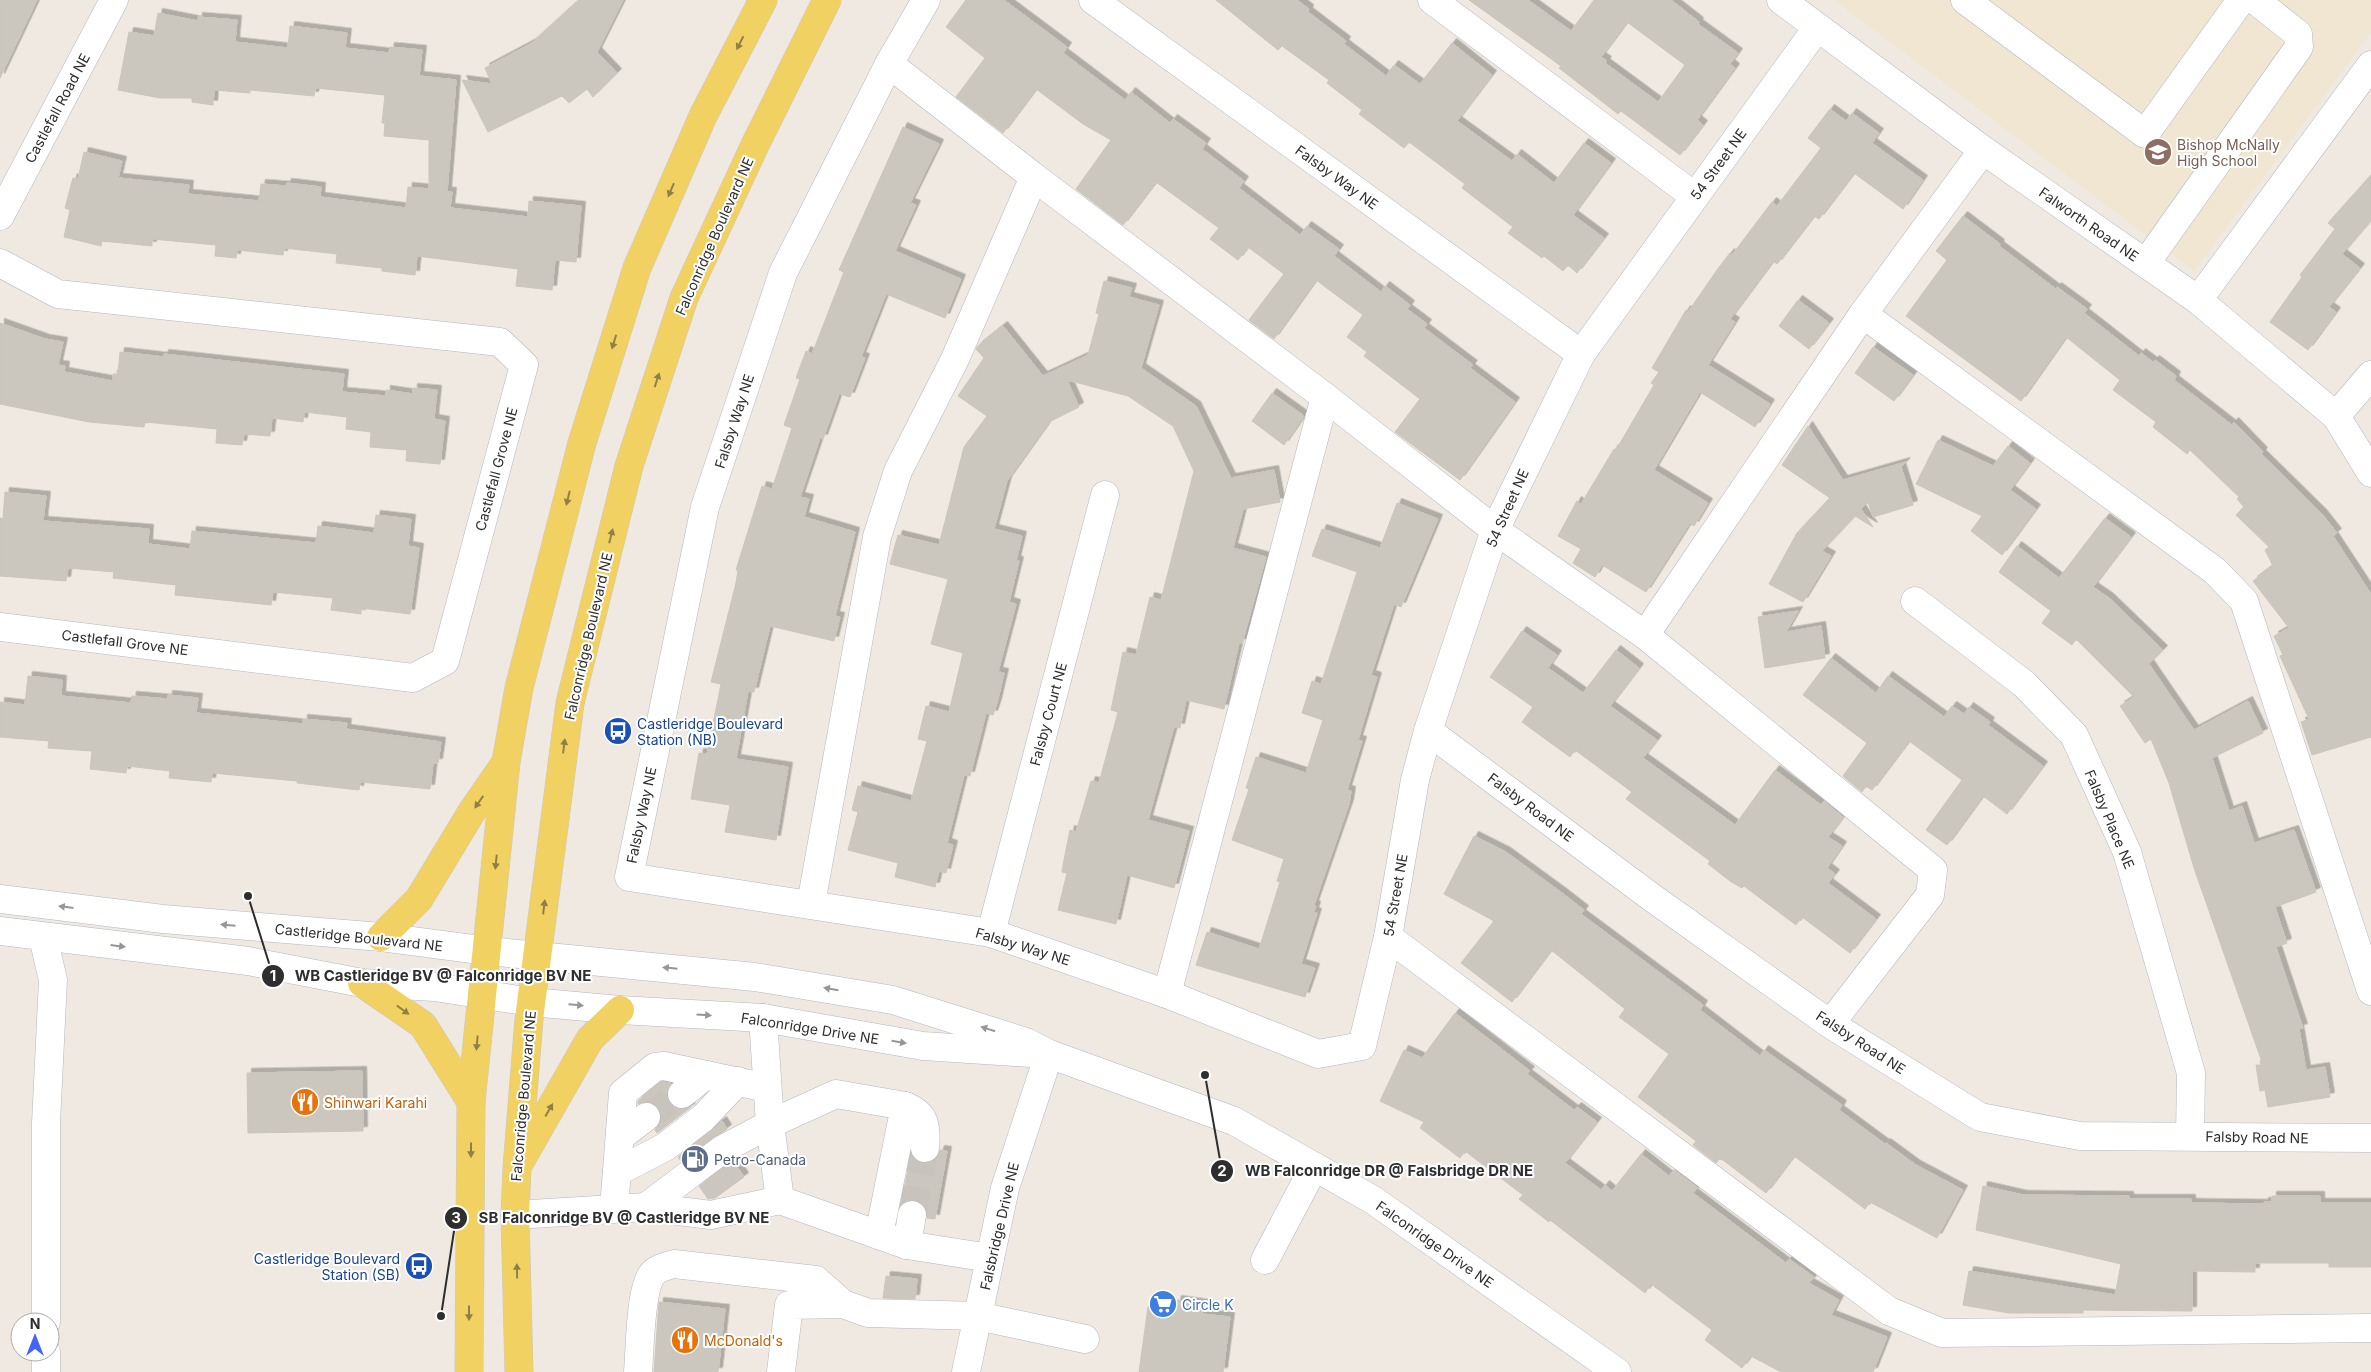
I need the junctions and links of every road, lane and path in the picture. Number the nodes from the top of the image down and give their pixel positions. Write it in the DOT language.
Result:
graph roads {
  1 [pos="114,0"];
  2 [pos="763,0"];
  3 [pos="827,0"];
  4 [pos="926,0"];
  5 [pos="1093,0"];
  6 [pos="1432,0"];
  7 [pos="1781,0"];
  8 [pos="1965,0"];
  9 [pos="2240,0"];
  10 [pos="2255,0"];
  11 [pos="1817,28"];
  12 [pos="889,64"];
  13 [pos="2371,65"];
  14 [pos="1984,150"];
  15 [pos="1034,177"];
  16 [pos="1694,196"];
  17 [pos="0,216"];
  18 [pos="0,263"];
  19 [pos="2146,264"];
  20 [pos="2198,300"];
  21 [pos="1863,314"];
  22 [pos="1581,354"];
  23 [pos="2371,375"];
  24 [pos="1325,398"];
  25 [pos="2336,416"];
  26 [pos="2371,472"];
  27 [pos="1105,495"];
  28 [pos="1495,530"];
  29 [pos="1915,601"];
  30 [pos="0,627"];
  31 [pos="1645,635"];
  32 [pos="1428,731"];
  33 [pos="506,762"];
  34 [pos="0,899"];
  35 [pos="811,904"];
  36 [pos="0,931"];
  37 [pos="991,933"];
  38 [pos="43,937"];
  39 [pos="381,937"];
  40 [pos="1388,937"];
  41 [pos="488,951"];
  42 [pos="539,956"];
  43 [pos="362,983"];
  44 [pos="2371,991"];
  45 [pos="1166,994"];
  46 [pos="482,995"];
  47 [pos="531,1002"];
  48 [pos="620,1010"];
  49 [pos="763,1018"];
  50 [pos="1830,1024"];
  51 [pos="1049,1054"];
  52 [pos="1318,1054"];
  53 [pos="706,1075"];
  54 [pos="738,1082"];
  55 [pos="767,1088"];
  56 [pos="682,1094"];
  57 [pos="471,1102"];
  58 [pos="905,1106"];
  59 [pos="646,1117"];
  60 [pos="770,1124"];
  61 [pos="2190,1136"];
  62 [pos="620,1137"];
  63 [pos="2371,1138"];
  64 [pos="925,1148"];
  65 [pos="1314,1166"];
  66 [pos="516,1168"];
  67 [pos="617,1172"];
  68 [pos="780,1200"];
  69 [pos="646,1207"];
  70 [pos="614,1208"];
  71 [pos="515,1216"];
  72 [pos="912,1216"];
  73 [pos="879,1235"];
  74 [pos="907,1245"];
  75 [pos="990,1258"];
  76 [pos="1265,1260"];
  77 [pos="843,1304"];
  78 [pos="46,1312"];
  79 [pos="978,1316"];
  80 [pos="2371,1328"];
  81 [pos="1084,1339"];
  82 [pos="469,1372"];
  83 [pos="519,1372"];
  84 [pos="638,1372"];
  85 [pos="781,1372"];
  86 [pos="966,1372"];
  87 [pos="1617,1372"];
  1 -- 17 [label="street, Castlefall Road NE"];
  2 -- 33 [label="main road, one-way"];
  42 -- 3 [label="main road, Falconridge Boulevard NE, one-way"];
  4 -- 12 [label="street, Falsby Way NE"];
  5 -- 22 [label="street, Falsby Way NE"];
  6 -- 16 [label="street"];
  7 -- 11 [label="street, Falworth Road NE"];
  8 -- 9 [label="street"];
  10 -- 19 [label="street"];
  11 -- 14 [label="street, Falworth Road NE"];
  11 -- 16 [label="street, 54 Street NE"];
  12 -- 15 [label="street"];
  12 -- 35 [label="street, Falsby Way NE"];
  13 -- 20 [label="street"];
  14 -- 19 [label="street, Falworth Road NE"];
  14 -- 21 [label="street"];
  15 -- 24 [label="street"];
  15 -- 35 [label="street"];
  16 -- 22 [label="street, 54 Street NE"];
  18 -- 30 [label="street, Castlefall Grove NE"];
  19 -- 20 [label="street, Falworth Road NE"];
  20 -- 25 [label="street, Falworth Road NE"];
  21 -- 31 [label="street"];
  21 -- 44 [label="street"];
  22 -- 28 [label="street, 54 Street NE"];
  23 -- 25 [label="street"];
  24 -- 28 [label="street"];
  24 -- 45 [label="street"];
  25 -- 26 [label="street, Falworth Road NE"];
  27 -- 37 [label="street, Falsby Court NE"];
  28 -- 31 [label="street"];
  28 -- 32 [label="street, 54 Street NE"];
  29 -- 61 [label="street, Falsby Place NE"];
  31 -- 50 [label="street"];
  32 -- 40 [label="street, 54 Street NE"];
  32 -- 50 [label="street, Falsby Road NE"];
  33 -- 39 [label="main road, one-way"];
  33 -- 41 [label="main road, one-way"];
  39 -- 34 [label="street, Castleridge Boulevard NE, one-way"];
  35 -- 37 [label="street, Falsby Way NE"];
  36 -- 38 [label="street"];
  37 -- 45 [label="street, Falsby Way NE"];
  38 -- 43 [label="street, one-way"];
  38 -- 78 [label="street"];
  39 -- 41 [label="street, Castleridge Boulevard NE"];
  40 -- 52 [label="street, 54 Street NE"];
  40 -- 80 [label="street"];
  41 -- 42 [label="street, Castleridge Boulevard NE"];
  41 -- 46 [label="main road"];
  42 -- 47 [label="main road, Falconridge Boulevard NE"];
  51 -- 42 [label="street, Falconridge Drive NE, one-way"];
  43 -- 46 [label="street"];
  43 -- 57 [label="main road, one-way"];
  45 -- 52 [label="street, Falsby Way NE"];
  46 -- 47 [label="street, Falconridge Drive NE"];
  46 -- 57 [label="main road, one-way"];
  47 -- 48 [label="street, Falconridge Drive NE, one-way"];
  47 -- 66 [label="main road, Falconridge Boulevard NE"];
  48 -- 49 [label="street, Falconridge Drive NE, one-way"];
  66 -- 48 [label="main road, one-way"];
  49 -- 51 [label="street, Falconridge Drive NE, one-way"];
  49 -- 55 [label="street"];
  50 -- 61 [label="street, Falsby Road NE"];
  51 -- 65 [label="street, Falconridge Drive NE"];
  51 -- 75 [label="street, Falsbridge Drive NE"];
  53 -- 54 [label="street"];
  53 -- 56 [label="street"];
  53 -- 62 [label="street"];
  54 -- 55 [label="street"];
  54 -- 67 [label="street"];
  55 -- 60 [label="street"];
  57 -- 82 [label="main road, one-way"];
  58 -- 60 [label="street"];
  58 -- 64 [label="street"];
  58 -- 73 [label="street"];
  59 -- 62 [label="street"];
  60 -- 68 [label="street"];
  60 -- 69 [label="street"];
  61 -- 63 [label="street, Falsby Road NE"];
  62 -- 67 [label="street"];
  65 -- 76 [label="street"];
  65 -- 87 [label="street, Falconridge Drive NE"];
  66 -- 71 [label="main road, Falconridge Boulevard NE"];
  67 -- 70 [label="street"];
  68 -- 69 [label="street"];
  68 -- 73 [label="street"];
  69 -- 70 [label="street"];
  70 -- 71 [label="street"];
  83 -- 71 [label="main road, Falconridge Boulevard NE, one-way"];
  72 -- 74 [label="street"];
  73 -- 74 [label="street"];
  74 -- 75 [label="street"];
  75 -- 79 [label="street, Falsbridge Drive NE"];
  77 -- 79 [label="street"];
  77 -- 84 [label="street"];
  77 -- 85 [label="street"];
  79 -- 81 [label="street"];
  79 -- 86 [label="street, Falsbridge Drive NE"];
}
